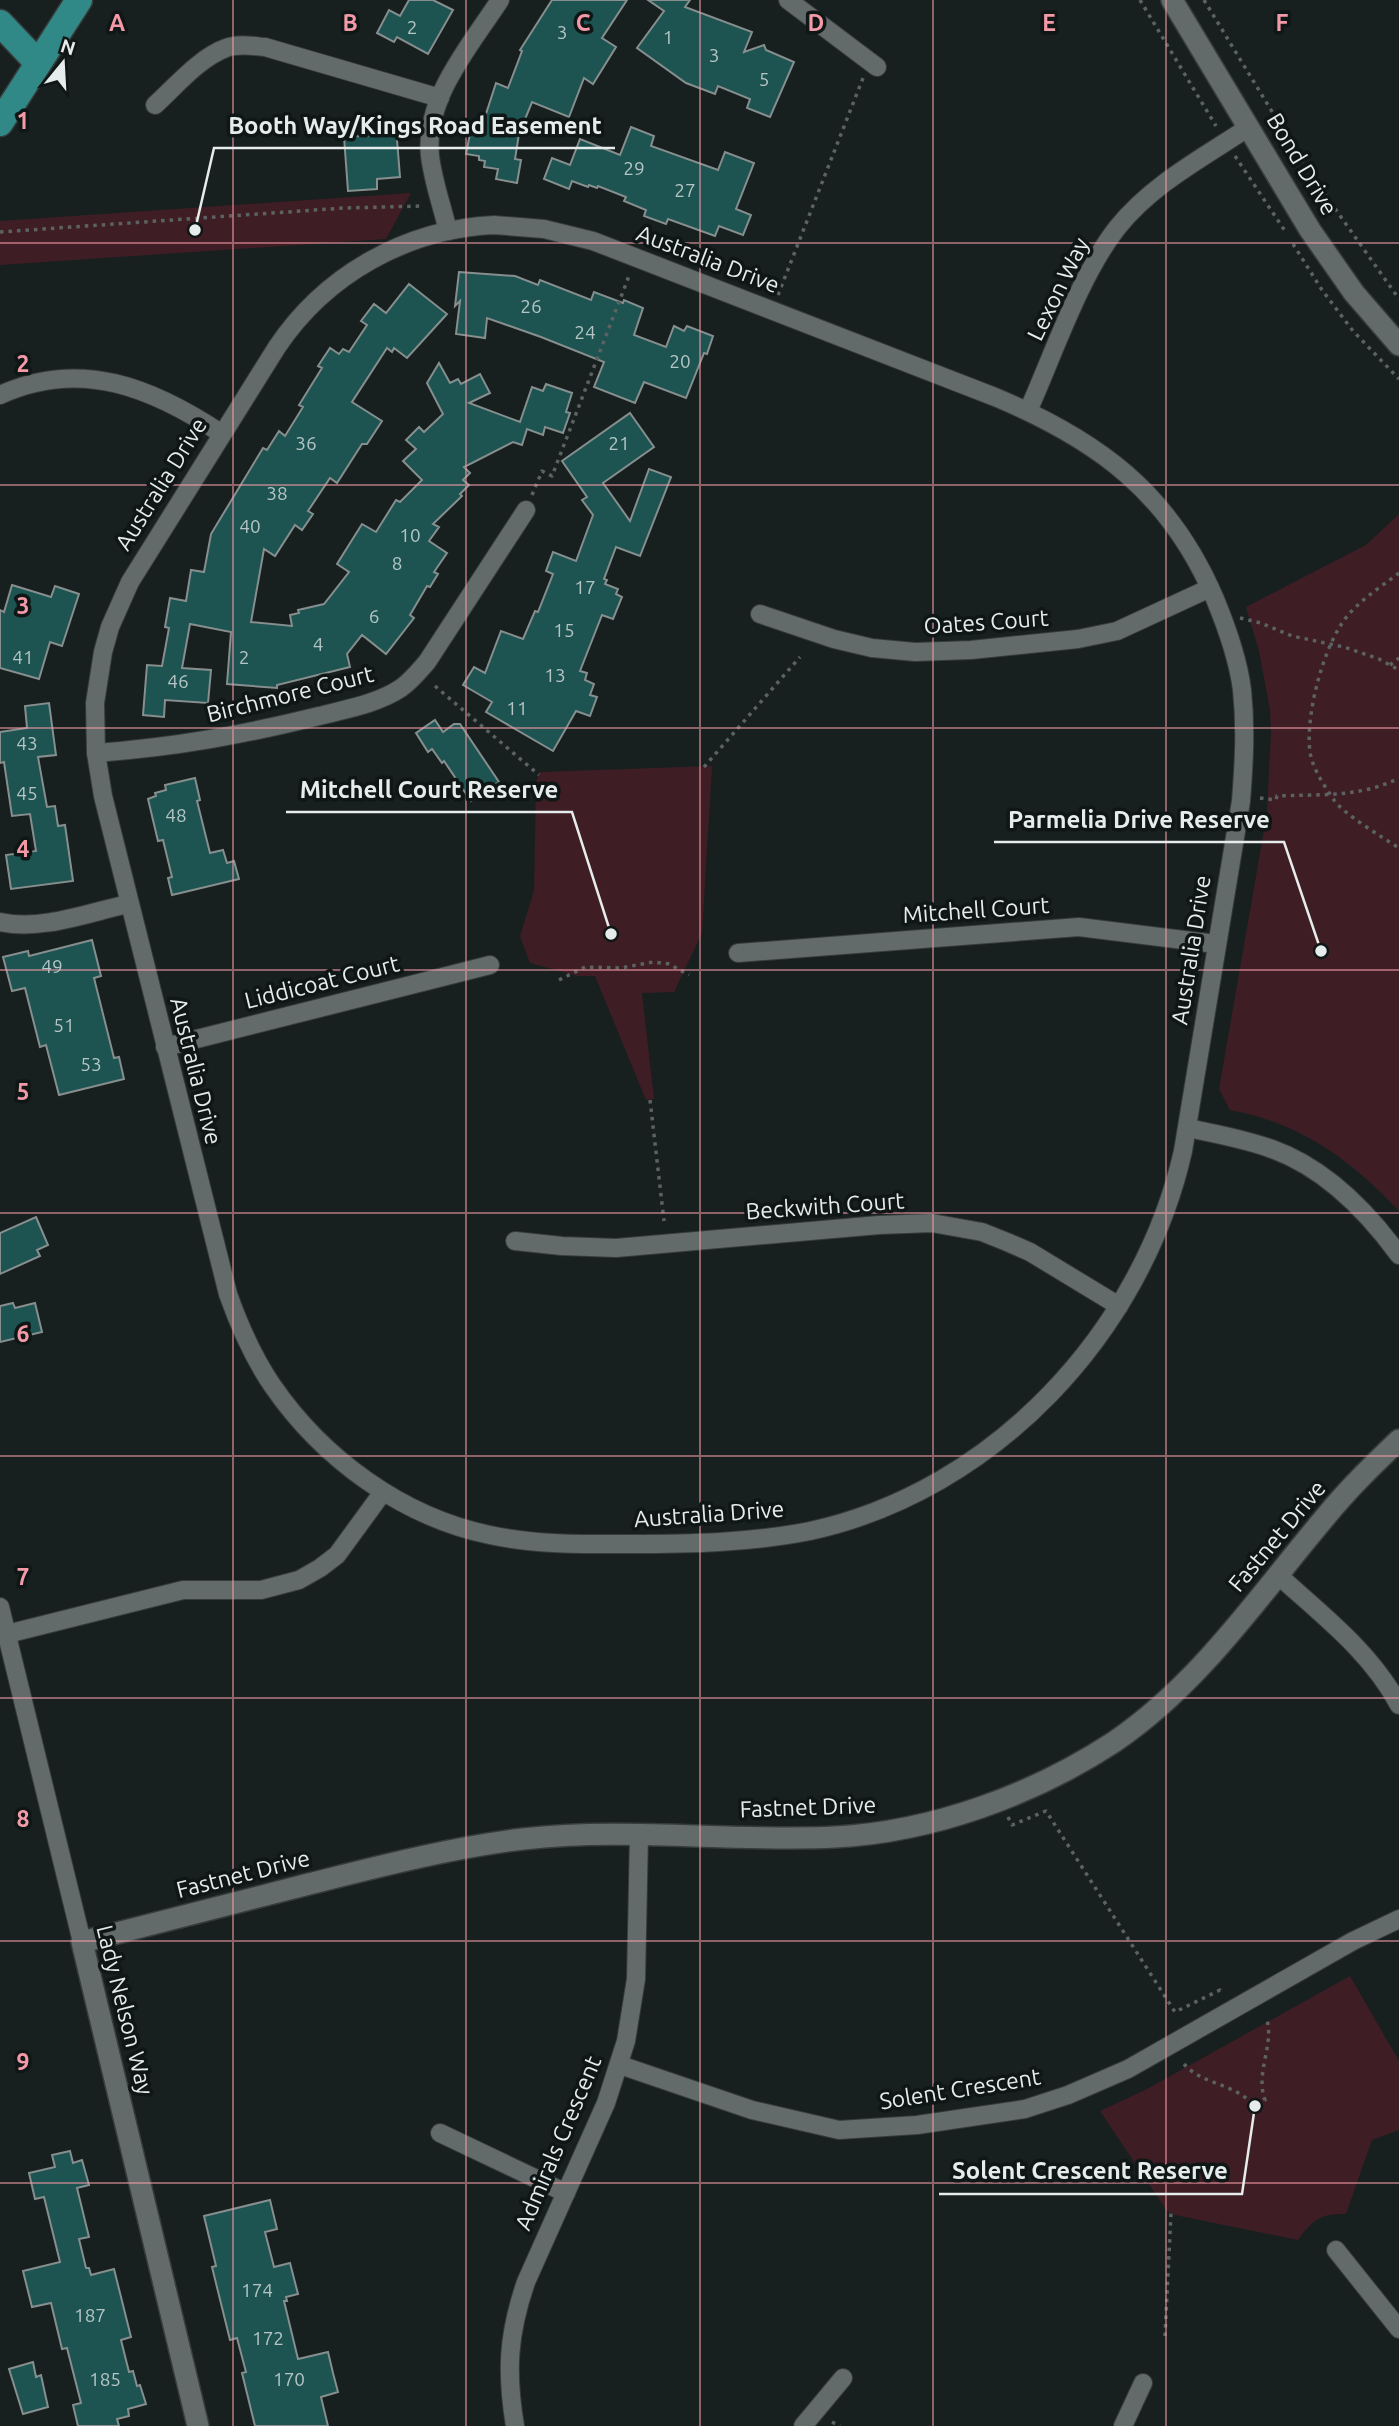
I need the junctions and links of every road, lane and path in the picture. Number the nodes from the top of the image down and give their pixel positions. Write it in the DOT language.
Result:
graph roads {
  1 [pos="5,0"];
  2 [pos="79,0"];
  3 [pos="500,0"];
  4 [pos="788,0"];
  5 [pos="1172,0"];
  6 [pos="1204,0"];
  7 [pos="0,8"];
  8 [pos="0,23"];
  9 [pos="0,44"];
  10 [pos="38,63"];
  11 [pos="873,64"];
  12 [pos="440,98"];
  13 [pos="155,105"];
  14 [pos="0,123"];
  15 [pos="1249,127"];
  16 [pos="443,209"];
  17 [pos="447,231"];
  18 [pos="0,232"];
  19 [pos="636,258"];
  20 [pos="1399,299"];
  21 [pos="773,310"];
  22 [pos="1399,345"];
  23 [pos="0,396"];
  24 [pos="1028,411"];
  25 [pos="222,433"];
  26 [pos="526,510"];
  27 [pos="1399,573"];
  28 [pos="1210,588"];
  29 [pos="760,614"];
  30 [pos="1238,618"];
  31 [pos="1331,644"];
  32 [pos="800,657"];
  33 [pos="1399,658"];
  34 [pos="1390,665"];
  35 [pos="1399,670"];
  36 [pos="435,686"];
  37 [pos="96,753"];
  38 [pos="704,767"];
  39 [pos="539,775"];
  40 [pos="1399,778"];
  41 [pos="1241,796"];
  42 [pos="1331,796"];
  43 [pos="1399,848"];
  44 [pos="128,904"];
  45 [pos="0,922"];
  46 [pos="1216,944"];
  47 [pos="738,953"];
  48 [pos="490,965"];
  49 [pos="689,975"];
  50 [pos="559,980"];
  51 [pos="165,1046"];
  52 [pos="650,1100"];
  53 [pos="1188,1128"];
  54 [pos="664,1221"];
  55 [pos="515,1241"];
  56 [pos="1399,1255"];
  57 [pos="1119,1306"];
  58 [pos="1399,1440"];
  59 [pos="383,1492"];
  60 [pos="1278,1575"];
  61 [pos="0,1607"];
  62 [pos="7,1634"];
  63 [pos="1399,1705"];
  64 [pos="999,1800"];
  65 [pos="639,1834"];
  66 [pos="1399,1919"];
  67 [pos="82,1942"];
  68 [pos="1232,2011"];
  69 [pos="1267,2020"];
  70 [pos="1184,2064"];
  71 [pos="620,2065"];
  72 [pos="440,2133"];
  73 [pos="566,2193"];
  74 [pos="1171,2213"];
  75 [pos="1336,2250"];
  76 [pos="1399,2329"];
  77 [pos="1165,2336"];
  78 [pos="843,2378"];
  79 [pos="1143,2383"];
  80 [pos="198,2426"];
  81 [pos="515,2426"];
  82 [pos="803,2426"];
  83 [pos="1123,2426"];
  1 -- 7 [label="main road"];
  2 -- 10 [label="main road"];
  3 -- 12 [label="street"];
  4 -- 11 [label="street"];
  5 -- 15 [label="street, Bond Drive"];
  6 -- 20 [label="path"];
  8 -- 10 [label="main road"];
  9 -- 10 [label="main road"];
  10 -- 14 [label="main road"];
  11 -- 21 [label="path"];
  12 -- 13 [label="street"];
  12 -- 16 [label="street"];
  15 -- 22 [label="street, Bond Drive"];
  15 -- 24 [label="street, Lexon Way"];
  16 -- 17 [label="street"];
  16 -- 18 [label="path"];
  17 -- 19 [label="street, Australia Drive"];
  17 -- 25 [label="street, Australia Drive"];
  19 -- 21 [label="street, Australia Drive"];
  19 -- 26 [label="path"];
  21 -- 24 [label="street, Australia Drive"];
  23 -- 25 [label="street"];
  24 -- 28 [label="street, Australia Drive"];
  25 -- 37 [label="street, Australia Drive"];
  26 -- 37 [label="street, Birchmore Court"];
  27 -- 31 [label="path"];
  28 -- 29 [label="street, Oates Court"];
  28 -- 41 [label="street, Australia Drive"];
  30 -- 31 [label="path"];
  31 -- 34 [label="path"];
  31 -- 42 [label="path"];
  32 -- 38 [label="path"];
  33 -- 34 [label="path"];
  34 -- 35 [label="path"];
  36 -- 39 [label="path"];
  37 -- 44 [label="street, Australia Drive"];
  40 -- 42 [label="path"];
  41 -- 42 [label="path"];
  41 -- 46 [label="street, Australia Drive"];
  42 -- 43 [label="path"];
  44 -- 45 [label="street"];
  44 -- 51 [label="street, Australia Drive"];
  46 -- 47 [label="street, Mitchell Court"];
  46 -- 53 [label="street, Australia Drive"];
  48 -- 51 [label="street, Liddicoat Court"];
  49 -- 50 [label="path"];
  51 -- 59 [label="street, Australia Drive"];
  52 -- 54 [label="path"];
  53 -- 56 [label="street"];
  53 -- 57 [label="street, Australia Drive"];
  55 -- 57 [label="street, Beckwith Court"];
  57 -- 59 [label="street, Australia Drive"];
  58 -- 60 [label="street, Fastnet Drive"];
  59 -- 62 [label="street"];
  60 -- 63 [label="street"];
  60 -- 64 [label="street, Fastnet Drive"];
  61 -- 62 [label="street, Lady Nelson Way"];
  62 -- 67 [label="street, Lady Nelson Way"];
  64 -- 65 [label="street, Fastnet Drive"];
  64 -- 68 [label="path"];
  65 -- 67 [label="street, Fastnet Drive"];
  65 -- 71 [label="street, Admirals Crescent"];
  66 -- 68 [label="street, Solent Crescent"];
  67 -- 80 [label="street, Lady Nelson Way"];
  68 -- 71 [label="street, Solent Crescent"];
  69 -- 70 [label="path"];
  71 -- 73 [label="street, Admirals Crescent"];
  72 -- 73 [label="street"];
  73 -- 81 [label="street, Admirals Crescent"];
  74 -- 77 [label="path"];
  75 -- 76 [label="street"];
  78 -- 82 [label="street"];
  79 -- 83 [label="street"];
}
